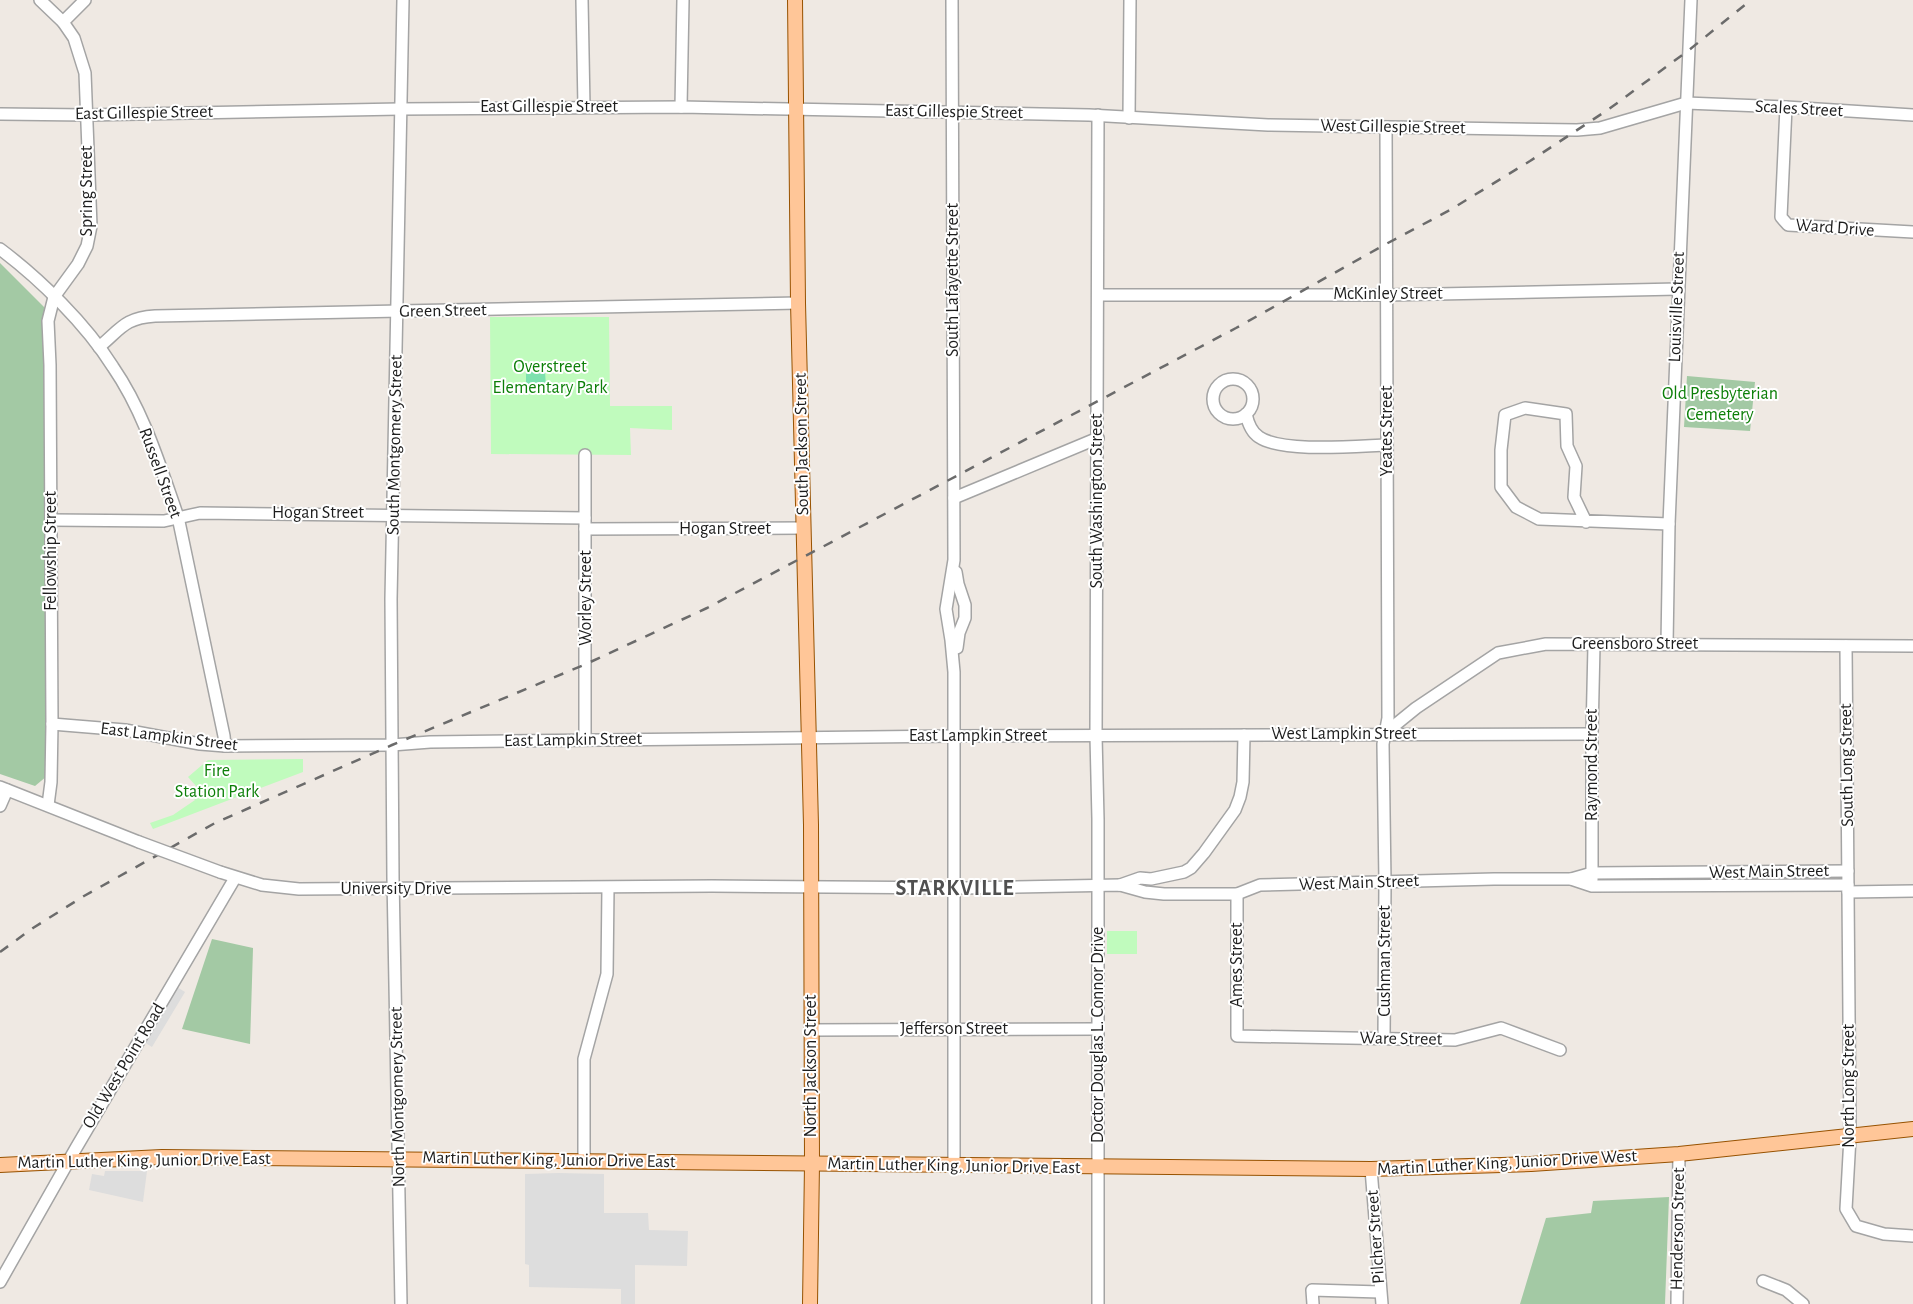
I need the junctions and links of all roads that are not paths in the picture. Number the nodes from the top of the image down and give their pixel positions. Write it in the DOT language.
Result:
graph roads {
  1 [pos="40,0"];
  2 [pos="85,0"];
  3 [pos="403,0"];
  4 [pos="582,0"];
  5 [pos="683,0"];
  6 [pos="795,0"];
  7 [pos="952,0"];
  8 [pos="1130,0"];
  9 [pos="1691,0"];
  10 [pos="63,22"];
  11 [pos="1686,103"];
  12 [pos="584,107"];
  13 [pos="682,107"];
  14 [pos="1786,107"];
  15 [pos="400,109"];
  16 [pos="796,109"];
  17 [pos="952,113"];
  18 [pos="0,114"];
  19 [pos="87,115"];
  20 [pos="1098,115"];
  21 [pos="1913,116"];
  22 [pos="1129,118"];
  23 [pos="1386,127"];
  24 [pos="1913,232"];
  25 [pos="0,249"];
  26 [pos="1678,289"];
  27 [pos="1098,295"];
  28 [pos="1387,295"];
  29 [pos="54,297"];
  30 [pos="798,303"];
  31 [pos="397,312"];
  32 [pos="99,347"];
  33 [pos="1246,414"];
  34 [pos="1098,438"];
  35 [pos="1387,445"];
  36 [pos="585,455"];
  37 [pos="954,498"];
  38 [pos="393,514"];
  39 [pos="178,517"];
  40 [pos="51,520"];
  41 [pos="1586,522"];
  42 [pos="585,524"];
  43 [pos="1669,524"];
  44 [pos="804,528"];
  45 [pos="955,589"];
  46 [pos="949,627"];
  47 [pos="962,627"];
  48 [pos="1667,644"];
  49 [pos="1594,645"];
  50 [pos="1846,646"];
  51 [pos="1913,646"];
  52 [pos="954,672"];
  53 [pos="52,724"];
  54 [pos="954,733"];
  55 [pos="1384,734"];
  56 [pos="1592,734"];
  57 [pos="1244,735"];
  58 [pos="1096,736"];
  59 [pos="809,738"];
  60 [pos="585,740"];
  61 [pos="392,745"];
  62 [pos="225,746"];
  63 [pos="4,789"];
  64 [pos="48,805"];
  65 [pos="0,806"];
  66 [pos="1848,871"];
  67 [pos="1592,873"];
  68 [pos="235,878"];
  69 [pos="1151,879"];
  70 [pos="1570,879"];
  71 [pos="1386,882"];
  72 [pos="1098,886"];
  73 [pos="1120,886"];
  74 [pos="1592,886"];
  75 [pos="811,887"];
  76 [pos="608,888"];
  77 [pos="955,888"];
  78 [pos="1848,888"];
  79 [pos="394,890"];
  80 [pos="1913,891"];
  81 [pos="1150,892"];
  82 [pos="1237,894"];
  83 [pos="955,1029"];
  84 [pos="1098,1029"];
  85 [pos="810,1030"];
  86 [pos="1237,1036"];
  87 [pos="1384,1038"];
  88 [pos="1560,1050"];
  89 [pos="1913,1129"];
  90 [pos="1850,1137"];
  91 [pos="1680,1154"];
  92 [pos="399,1159"];
  93 [pos="69,1161"];
  94 [pos="584,1161"];
  95 [pos="812,1164"];
  96 [pos="0,1165"];
  97 [pos="954,1166"];
  98 [pos="1099,1168"];
  99 [pos="1371,1170"];
  100 [pos="1913,1236"];
  101 [pos="1763,1281"];
  102 [pos="0,1282"];
  103 [pos="1381,1298"];
  104 [pos="401,1304"];
  105 [pos="810,1304"];
  106 [pos="1098,1304"];
  107 [pos="1313,1304"];
  108 [pos="1677,1304"];
  109 [pos="1803,1304"];
  1 -- 10 [label="street, Spring Street"];
  2 -- 10 [label="street"];
  3 -- 15 [label="street, South Montgomery Street"];
  4 -- 12 [label="street"];
  5 -- 13 [label="street"];
  6 -- 16 [label="main road, South Jackson Street"];
  7 -- 17 [label="street, South Lafayette Street"];
  8 -- 22 [label="street"];
  9 -- 11 [label="street, Louisville Street"];
  10 -- 19 [label="street, Spring Street"];
  11 -- 14 [label="street, Scales Street"];
  11 -- 23 [label="street, West Gillespie Street"];
  11 -- 26 [label="street, Louisville Street"];
  12 -- 13 [label="street, East Gillespie Street"];
  12 -- 15 [label="street, East Gillespie Street"];
  13 -- 16 [label="street, East Gillespie Street"];
  14 -- 21 [label="street, Scales Street"];
  14 -- 24 [label="street, Ward Drive"];
  15 -- 19 [label="street, East Gillespie Street"];
  15 -- 31 [label="street, South Montgomery Street"];
  16 -- 17 [label="street, East Gillespie Street"];
  16 -- 30 [label="main road, South Jackson Street"];
  17 -- 20 [label="street, East Gillespie Street"];
  17 -- 37 [label="street, South Lafayette Street"];
  18 -- 19 [label="street, East Gillespie Street"];
  19 -- 29 [label="street, Spring Street"];
  20 -- 22 [label="street, West Gillespie Street"];
  20 -- 27 [label="street, South Washington Street"];
  22 -- 23 [label="street, West Gillespie Street"];
  23 -- 28 [label="street, Yeates Street"];
  25 -- 29 [label="street, Russell Street"];
  26 -- 28 [label="street, McKinley Street"];
  26 -- 43 [label="street, Louisville Street"];
  27 -- 28 [label="street, McKinley Street"];
  27 -- 34 [label="street, South Washington Street"];
  28 -- 35 [label="street, Yeates Street"];
  29 -- 32 [label="street, Russell Street"];
  29 -- 40 [label="street, Fellowship Street"];
  30 -- 31 [label="street, Green Street"];
  30 -- 44 [label="main road, South Jackson Street"];
  31 -- 32 [label="street, Green Street"];
  31 -- 38 [label="street, South Montgomery Street"];
  32 -- 39 [label="street, Russell Street"];
  33 -- 35 [label="street"];
  34 -- 37 [label="street"];
  34 -- 58 [label="street, South Washington Street"];
  35 -- 55 [label="street, Yeates Street"];
  36 -- 42 [label="street, Worley Street"];
  37 -- 45 [label="street, South Lafayette Street"];
  38 -- 39 [label="street, Hogan Street"];
  38 -- 42 [label="street, Hogan Street"];
  38 -- 61 [label="street, South Montgomery Street"];
  39 -- 40 [label="street, Hogan Street"];
  39 -- 62 [label="street, Russell Street"];
  40 -- 53 [label="street, Fellowship Street"];
  41 -- 41 [label="street"];
  41 -- 43 [label="street"];
  42 -- 44 [label="street, Hogan Street"];
  42 -- 60 [label="street, Worley Street"];
  43 -- 48 [label="street, Louisville Street"];
  44 -- 59 [label="main road, South Jackson Street"];
  45 -- 46 [label="street, South Lafayette Street"];
  45 -- 47 [label="street, South Lafayette Street"];
  46 -- 47 [label="street"];
  46 -- 52 [label="street, South Lafayette Street"];
  47 -- 52 [label="street, South Lafayette Street"];
  48 -- 49 [label="street, Greensboro Street"];
  48 -- 50 [label="street, Greensboro Street"];
  49 -- 55 [label="street, Greensboro Street"];
  49 -- 56 [label="street, Raymond Street"];
  50 -- 51 [label="street, Greensboro Street"];
  50 -- 66 [label="street, South Long Street"];
  52 -- 54 [label="street, South Lafayette Street"];
  53 -- 62 [label="street, East Lampkin Street"];
  53 -- 64 [label="street, Fellowship Street"];
  54 -- 58 [label="street, East Lampkin Street"];
  54 -- 59 [label="street, East Lampkin Street"];
  54 -- 77 [label="street, South Lafayette Street"];
  55 -- 56 [label="street, West Lampkin Street"];
  55 -- 57 [label="street, West Lampkin Street"];
  55 -- 71 [label="street, Cushman Street"];
  56 -- 67 [label="street, Raymond Street"];
  57 -- 58 [label="street, West Lampkin Street"];
  57 -- 69 [label="street"];
  58 -- 72 [label="street, South Washington Street"];
  59 -- 60 [label="street, East Lampkin Street"];
  59 -- 75 [label="main road, South Jackson Street"];
  60 -- 61 [label="street, East Lampkin Street"];
  61 -- 62 [label="street, East Lampkin Street"];
  61 -- 79 [label="street, South Montgomery Street"];
  63 -- 64 [label="street, University Drive"];
  63 -- 65 [label="street"];
  64 -- 68 [label="street, University Drive, bridge"];
  66 -- 67 [label="street, West Main Street"];
  66 -- 78 [label="street, South Long Street"];
  67 -- 70 [label="street, West Main Street"];
  67 -- 74 [label="street, Raymond Street"];
  68 -- 79 [label="street, University Drive"];
  68 -- 93 [label="street, Old West Point Road"];
  69 -- 73 [label="street"];
  69 -- 81 [label="street"];
  70 -- 71 [label="street, West Main Street"];
  70 -- 74 [label="street, West Main Street"];
  71 -- 82 [label="street, West Main Street"];
  71 -- 87 [label="street, Cushman Street"];
  72 -- 73 [label="street, West Main Street"];
  72 -- 77 [label="street, West Main Street"];
  72 -- 84 [label="street, Doctor Douglas L. Connor Drive"];
  73 -- 81 [label="street, West Main Street"];
  74 -- 78 [label="street, West Main Street"];
  75 -- 76 [label="street, University Drive"];
  75 -- 77 [label="street, University Drive"];
  75 -- 85 [label="main road, North Jackson Street"];
  76 -- 79 [label="street, University Drive"];
  76 -- 94 [label="street"];
  77 -- 83 [label="street, South Lafayette Street"];
  78 -- 80 [label="street, West Main Street"];
  78 -- 90 [label="street, North Long Street"];
  79 -- 92 [label="street, North Montgomery Street"];
  81 -- 82 [label="street, West Main Street"];
  82 -- 86 [label="street, Ames Street"];
  83 -- 84 [label="street, Jefferson Street"];
  83 -- 85 [label="street, Jefferson Street"];
  83 -- 97 [label="street, South Lafayette Street"];
  84 -- 98 [label="street, Doctor Douglas L. Connor Drive"];
  85 -- 95 [label="main road, North Jackson Street"];
  86 -- 87 [label="street, Ware Street"];
  87 -- 88 [label="street, Ware Street"];
  89 -- 90 [label="main road, Martin Luther King, Junior Drive West"];
  90 -- 91 [label="main road, Martin Luther King, Junior Drive West"];
  90 -- 100 [label="street, North Long Street"];
  91 -- 99 [label="main road, Martin Luther King, Junior Drive West"];
  91 -- 108 [label="street, Henderson Street"];
  92 -- 93 [label="main road, Martin Luther King, Junior Drive East"];
  92 -- 94 [label="main road, Martin Luther King, Junior Drive East"];
  92 -- 104 [label="street, North Montgomery Street"];
  93 -- 96 [label="main road, Martin Luther King, Junior Drive East"];
  93 -- 102 [label="street, Old West Point Road"];
  94 -- 95 [label="main road, Martin Luther King, Junior Drive East"];
  95 -- 97 [label="main road, Martin Luther King, Junior Drive East"];
  95 -- 105 [label="main road, North Jackson Street"];
  97 -- 98 [label="main road, Martin Luther King, Junior Drive East"];
  98 -- 99 [label="main road, Martin Luther King, Junior Drive West"];
  98 -- 106 [label="street, Doctor Douglas L. Connor Drive"];
  99 -- 103 [label="street, Pilcher Street"];
  101 -- 109 [label="street"];
  103 -- 107 [label="street"];
}
